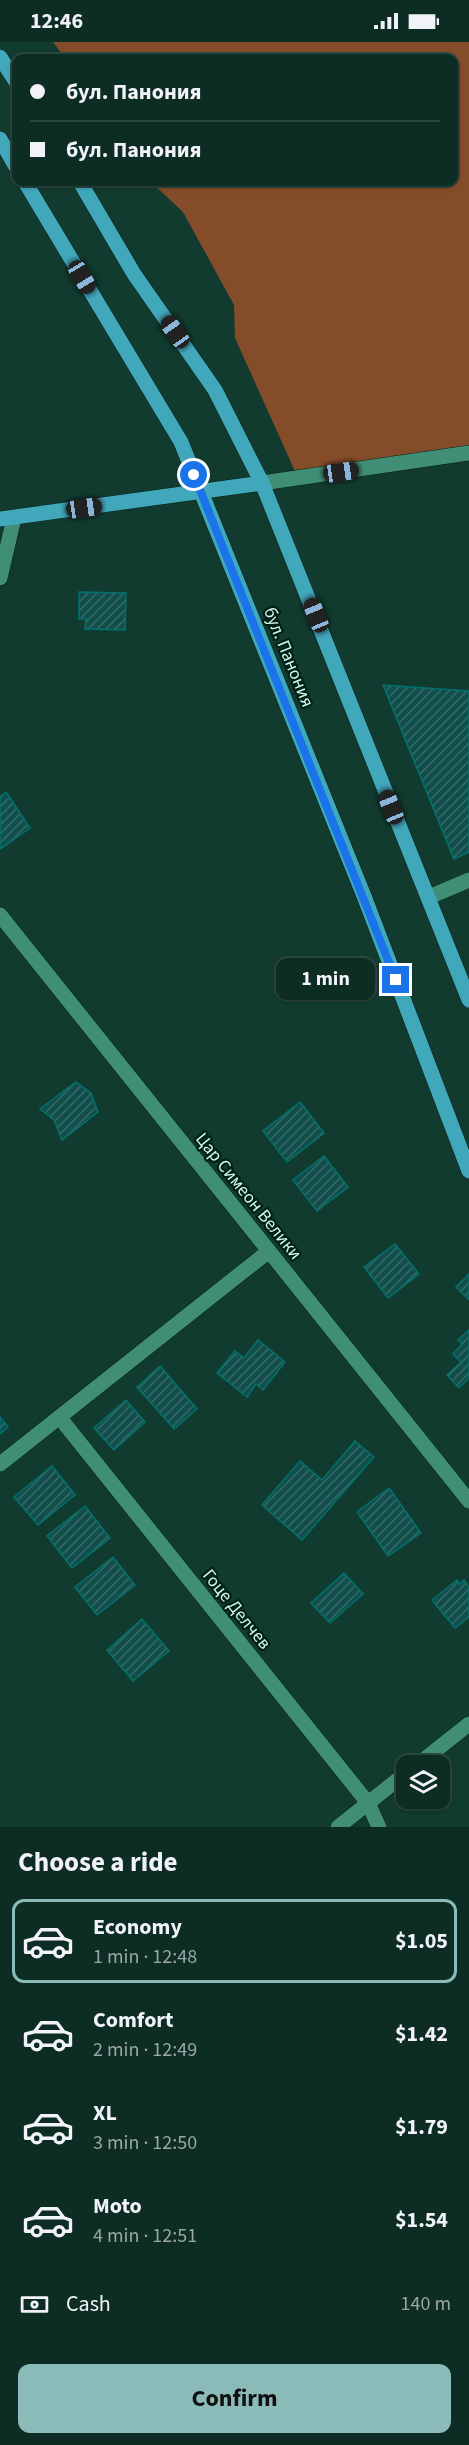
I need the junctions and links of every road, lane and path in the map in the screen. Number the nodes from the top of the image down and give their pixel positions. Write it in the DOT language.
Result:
graph roads {
  1 [pos="0,57"];
  2 [pos="12,76"];
  3 [pos="0,139"];
  4 [pos="12,160"];
  5 [pos="27,186"];
  6 [pos="82,186"];
  7 [pos="469,453"];
  8 [pos="262,483"];
  9 [pos="201,492"];
  10 [pos="7,519"];
  11 [pos="0,578"];
  12 [pos="469,880"];
  13 [pos="429,897"];
  14 [pos="0,915"];
  15 [pos="469,1000"];
  16 [pos="469,1171"];
  17 [pos="268,1251"];
  18 [pos="60,1418"];
  19 [pos="0,1464"];
  20 [pos="469,1501"];
  21 [pos="469,1724"];
  22 [pos="430,1755"];
  23 [pos="396,1781"];
  24 [pos="368,1803"];
  25 [pos="338,1827"];
  26 [pos="380,1827"];
  1 -- 2 [label="main road"];
  3 -- 4 [label="main road"];
  5 -- 9 [label="main road, бул. Панония"];
  6 -- 8 [label="main road"];
  7 -- 8 [label="street"];
  8 -- 9 [label="main road"];
  8 -- 13 [label="main road"];
  9 -- 10 [label="main road"];
  9 -- 16 [label="main road, бул. Панония"];
  10 -- 11 [label="street"];
  12 -- 13 [label="street"];
  13 -- 15 [label="main road"];
  14 -- 17 [label="street, Цар Симеон Велики"];
  17 -- 18 [label="street"];
  17 -- 20 [label="street, Цар Симеон Велики"];
  18 -- 19 [label="street"];
  18 -- 24 [label="street, Гоце Делчев"];
  21 -- 22 [label="street"];
  23 -- 24 [label="street"];
  24 -- 25 [label="street"];
  24 -- 26 [label="street, Гоце Делчев"];
}
